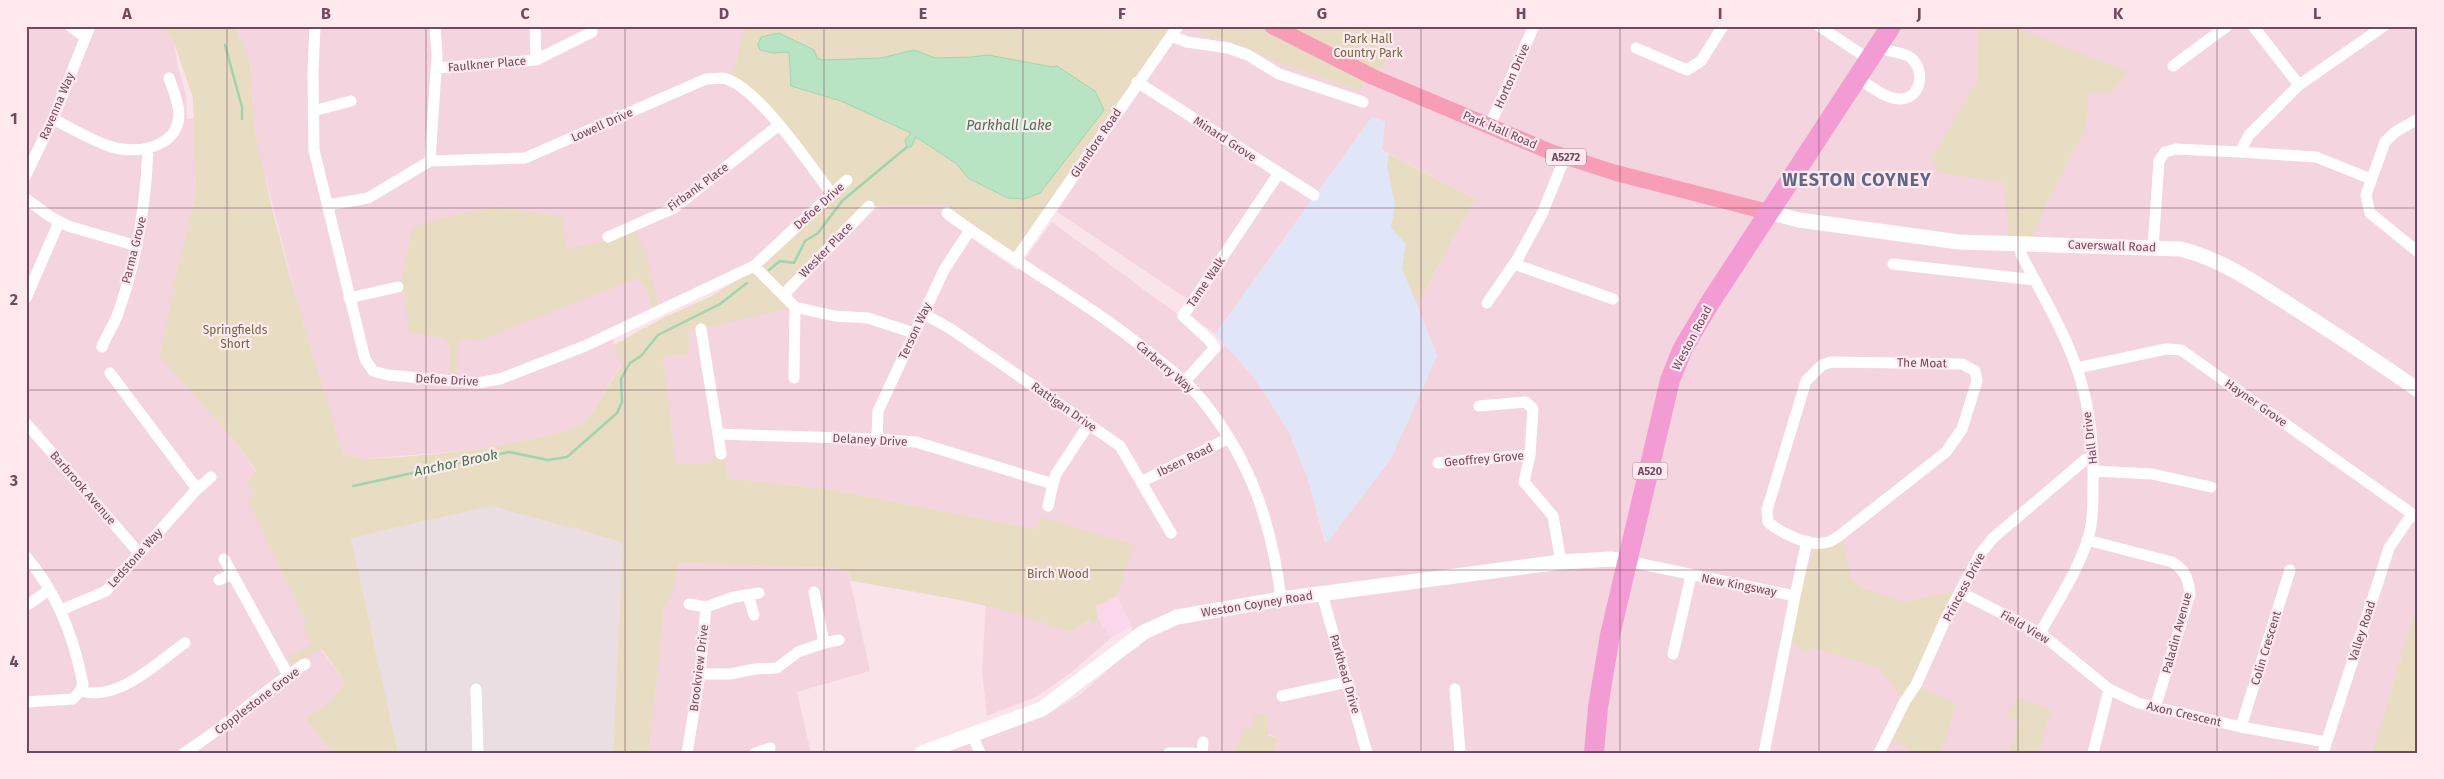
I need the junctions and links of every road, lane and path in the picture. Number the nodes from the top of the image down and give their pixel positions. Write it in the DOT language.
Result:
graph roads {
  1 [pos="70,26"];
  2 [pos="315,26"];
  3 [pos="435,26"];
  4 [pos="535,26"];
  5 [pos="1178,26"];
  6 [pos="1272,26"];
  7 [pos="1534,26"];
  8 [pos="1723,26"];
  9 [pos="1819,26"];
  10 [pos="1891,26"];
  11 [pos="2227,26"];
  12 [pos="2253,26"];
  13 [pos="2384,26"];
  14 [pos="88,31"];
  15 [pos="592,32"];
  16 [pos="1171,36"];
  17 [pos="1636,48"];
  18 [pos="1874,54"];
  19 [pos="536,60"];
  20 [pos="2172,66"];
  21 [pos="436,68"];
  22 [pos="169,78"];
  23 [pos="1859,79"];
  24 [pos="1137,82"];
  25 [pos="2299,85"];
  26 [pos="351,101"];
  27 [pos="1363,102"];
  28 [pos="313,111"];
  29 [pos="53,119"];
  30 [pos="2418,119"];
  31 [pos="779,125"];
  32 [pos="1490,125"];
  33 [pos="148,148"];
  34 [pos="2240,152"];
  35 [pos="1565,157"];
  36 [pos="430,161"];
  37 [pos="1279,173"];
  38 [pos="26,175"];
  39 [pos="2371,179"];
  40 [pos="847,180"];
  41 [pos="832,194"];
  42 [pos="1314,195"];
  43 [pos="26,199"];
  44 [pos="328,205"];
  45 [pos="869,206"];
  46 [pos="1768,212"];
  47 [pos="947,213"];
  48 [pos="60,222"];
  49 [pos="970,230"];
  50 [pos="608,237"];
  51 [pos="2020,244"];
  52 [pos="137,246"];
  53 [pos="2153,248"];
  54 [pos="2418,252"];
  55 [pos="1016,259"];
  56 [pos="1514,264"];
  57 [pos="1893,264"];
  58 [pos="754,266"];
  59 [pos="2035,280"];
  60 [pos="390,285"];
  61 [pos="783,295"];
  62 [pos="26,298"];
  63 [pos="350,298"];
  64 [pos="1613,299"];
  65 [pos="1487,303"];
  66 [pos="795,307"];
  67 [pos="924,314"];
  68 [pos="701,329"];
  69 [pos="914,333"];
  70 [pos="107,345"];
  71 [pos="702,345"];
  72 [pos="690,346"];
  73 [pos="2077,368"];
  74 [pos="115,375"];
  75 [pos="794,378"];
  76 [pos="1185,381"];
  77 [pos="2418,390"];
  78 [pos="1479,406"];
  79 [pos="26,423"];
  80 [pos="1089,424"];
  81 [pos="718,434"];
  82 [pos="1229,438"];
  83 [pos="877,439"];
  84 [pos="721,454"];
  85 [pos="1530,455"];
  86 [pos="2093,458"];
  87 [pos="1438,463"];
  88 [pos="2094,471"];
  89 [pos="211,477"];
  90 [pos="1141,482"];
  91 [pos="2205,482"];
  92 [pos="1053,484"];
  93 [pos="197,489"];
  94 [pos="1048,506"];
  95 [pos="2415,516"];
  96 [pos="1171,533"];
  97 [pos="2087,540"];
  98 [pos="1807,541"];
  99 [pos="139,553"];
  100 [pos="26,557"];
  101 [pos="224,559"];
  102 [pos="1627,561"];
  103 [pos="1561,562"];
  104 [pos="2290,570"];
  105 [pos="232,574"];
  106 [pos="1692,576"];
  107 [pos="219,580"];
  108 [pos="49,590"];
  109 [pos="1960,592"];
  110 [pos="1322,594"];
  111 [pos="1795,596"];
  112 [pos="1281,599"];
  113 [pos="811,600"];
  114 [pos="689,604"];
  115 [pos="26,606"];
  116 [pos="706,606"];
  117 [pos="61,610"];
  118 [pos="754,615"];
  119 [pos="2040,633"];
  120 [pos="839,640"];
  121 [pos="185,642"];
  122 [pos="824,643"];
  123 [pos="1673,654"];
  124 [pos="305,664"];
  125 [pos="700,674"];
  126 [pos="288,675"];
  127 [pos="1347,682"];
  128 [pos="476,689"];
  129 [pos="1456,689"];
  130 [pos="2108,689"];
  131 [pos="80,691"];
  132 [pos="1282,696"];
  133 [pos="26,702"];
  134 [pos="2155,708"];
  135 [pos="2241,727"];
  136 [pos="972,736"];
  137 [pos="770,748"];
  138 [pos="2325,748"];
  139 [pos="184,753"];
  140 [pos="478,753"];
  141 [pos="687,753"];
  142 [pos="755,753"];
  143 [pos="922,753"];
  144 [pos="980,753"];
  145 [pos="1169,753"];
  146 [pos="1193,753"];
  147 [pos="1368,753"];
  148 [pos="1460,753"];
  149 [pos="1594,753"];
  150 [pos="1764,753"];
  151 [pos="1880,753"];
  152 [pos="2093,753"];
  1 -- 14 [label="street, Ravenna Way"];
  2 -- 28 [label="street, Defoe Drive"];
  3 -- 21 [label="street"];
  4 -- 19 [label="street"];
  5 -- 16 [label="street, Glandore Road"];
  6 -- 32 [label="main road, Park Hall Road / A5272"];
  7 -- 32 [label="street, Horton Drive"];
  8 -- 17 [label="street"];
  9 -- 18 [label="street"];
  10 -- 18 [label="highway, Weston Road / A520"];
  11 -- 20 [label="street"];
  12 -- 25 [label="street"];
  13 -- 25 [label="street"];
  14 -- 29 [label="street, Ravenna Way"];
  15 -- 19 [label="street, Faulkner Place"];
  16 -- 24 [label="street, Glandore Road"];
  16 -- 27 [label="street"];
  18 -- 23 [label="highway, Weston Road / A520"];
  18 -- 23 [label="street"];
  19 -- 21 [label="street, Faulkner Place"];
  21 -- 36 [label="street"];
  22 -- 33 [label="street"];
  23 -- 46 [label="highway, Weston Road / A520"];
  24 -- 37 [label="street, Minard Grove"];
  24 -- 55 [label="street, Glandore Road"];
  25 -- 34 [label="street"];
  26 -- 28 [label="street"];
  28 -- 44 [label="street, Defoe Drive"];
  29 -- 33 [label="street"];
  29 -- 38 [label="street, Ravenna Way"];
  30 -- 39 [label="street"];
  31 -- 36 [label="street, Lowell Drive"];
  31 -- 41 [label="street, Lowell Drive"];
  31 -- 50 [label="street, Firbank Place"];
  32 -- 35 [label="main road, Park Hall Road / A5272"];
  33 -- 52 [label="street, Parma Grove"];
  34 -- 39 [label="street"];
  34 -- 53 [label="street"];
  35 -- 46 [label="main road, Park Hall Road / A5272"];
  35 -- 56 [label="street"];
  36 -- 44 [label="street, Lowell Drive"];
  37 -- 42 [label="street, Minard Grove"];
  37 -- 76 [label="street, Tame Walk"];
  39 -- 54 [label="street"];
  40 -- 41 [label="street, Defoe Drive"];
  41 -- 58 [label="street, Defoe Drive"];
  43 -- 48 [label="street"];
  44 -- 63 [label="street, Defoe Drive"];
  45 -- 61 [label="street, Wesker Place"];
  46 -- 51 [label="street, Caverswall Road"];
  46 -- 102 [label="highway, Weston Road / A520"];
  47 -- 49 [label="street, Carberry Way"];
  48 -- 52 [label="street"];
  48 -- 62 [label="street"];
  49 -- 55 [label="street, Carberry Way"];
  49 -- 67 [label="street, Terson Way"];
  51 -- 53 [label="street, Caverswall Road"];
  51 -- 59 [label="street, Hall Drive"];
  52 -- 70 [label="street, Parma Grove"];
  53 -- 77 [label="street, Caverswall Road"];
  55 -- 76 [label="street, Carberry Way"];
  56 -- 64 [label="street"];
  56 -- 65 [label="street"];
  57 -- 59 [label="street"];
  58 -- 61 [label="street"];
  58 -- 63 [label="street, Defoe Drive"];
  59 -- 73 [label="street, Hall Drive"];
  60 -- 63 [label="street"];
  61 -- 66 [label="street"];
  66 -- 69 [label="street"];
  66 -- 75 [label="street"];
  67 -- 69 [label="street, Terson Way"];
  67 -- 80 [label="street, Rattigan Drive"];
  68 -- 71 [label="street"];
  69 -- 83 [label="street, Terson Way"];
  71 -- 72 [label="street"];
  71 -- 81 [label="street"];
  73 -- 86 [label="street, Hall Drive"];
  73 -- 95 [label="street, Hayner Grove"];
  74 -- 93 [label="street"];
  76 -- 82 [label="street, Carberry Way"];
  78 -- 85 [label="street"];
  79 -- 99 [label="street, Barbrook Avenue"];
  80 -- 90 [label="street, Rattigan Drive"];
  80 -- 92 [label="street"];
  81 -- 83 [label="street, Delaney Drive"];
  81 -- 84 [label="street"];
  82 -- 90 [label="street, Ibsen Road"];
  82 -- 112 [label="street, Carberry Way"];
  83 -- 92 [label="street, Delaney Drive"];
  85 -- 87 [label="street, Geoffrey Grove"];
  85 -- 103 [label="street"];
  86 -- 88 [label="street, Hall Drive"];
  86 -- 109 [label="street, Princess Drive"];
  88 -- 91 [label="street"];
  88 -- 97 [label="street, Hall Drive"];
  89 -- 93 [label="street, Ledstone Way"];
  90 -- 96 [label="street, Rattigan Drive"];
  92 -- 94 [label="street"];
  93 -- 99 [label="street, Ledstone Way"];
  95 -- 138 [label="street, Valley Road"];
  97 -- 119 [label="street, Hall Drive"];
  97 -- 134 [label="street, Paladin Avenue"];
  98 -- 98 [label="street, The Moat"];
  98 -- 111 [label="street, New Kingsway"];
  99 -- 117 [label="street, Ledstone Way"];
  100 -- 108 [label="street"];
  101 -- 105 [label="street"];
  102 -- 103 [label="street, Weston Coyney Road"];
  102 -- 106 [label="street, New Kingsway"];
  102 -- 149 [label="highway, Weston Road / A520"];
  103 -- 110 [label="street, Weston Coyney Road"];
  104 -- 135 [label="street, Colin Crescent"];
  105 -- 107 [label="street"];
  105 -- 126 [label="street"];
  106 -- 111 [label="street, New Kingsway"];
  106 -- 123 [label="street"];
  108 -- 115 [label="street"];
  108 -- 117 [label="street"];
  109 -- 119 [label="street, Field View"];
  109 -- 151 [label="street, Princess Drive"];
  110 -- 112 [label="street, Weston Coyney Road"];
  110 -- 127 [label="street, Parkhead Drive"];
  111 -- 150 [label="street"];
  112 -- 136 [label="street, Weston Coyney Road"];
  113 -- 122 [label="street"];
  114 -- 116 [label="street"];
  116 -- 118 [label="street, Brookview Drive"];
  116 -- 125 [label="street, Brookview Drive"];
  117 -- 131 [label="street"];
  119 -- 130 [label="street, Field View"];
  120 -- 122 [label="street"];
  121 -- 131 [label="street"];
  122 -- 125 [label="street"];
  124 -- 126 [label="street, Copplestone Grove"];
  125 -- 141 [label="street, Brookview Drive"];
  126 -- 139 [label="street, Copplestone Grove"];
  127 -- 132 [label="street"];
  127 -- 147 [label="street, Parkhead Drive"];
  128 -- 140 [label="street"];
  129 -- 148 [label="street"];
  130 -- 134 [label="street, Axon Crescent"];
  130 -- 152 [label="street"];
  131 -- 133 [label="street"];
  134 -- 135 [label="street, Axon Crescent"];
  135 -- 138 [label="street, Axon Crescent"];
  136 -- 143 [label="street, Weston Coyney Road"];
  136 -- 144 [label="street"];
  137 -- 142 [label="street"];
  145 -- 146 [label="street"];
}
